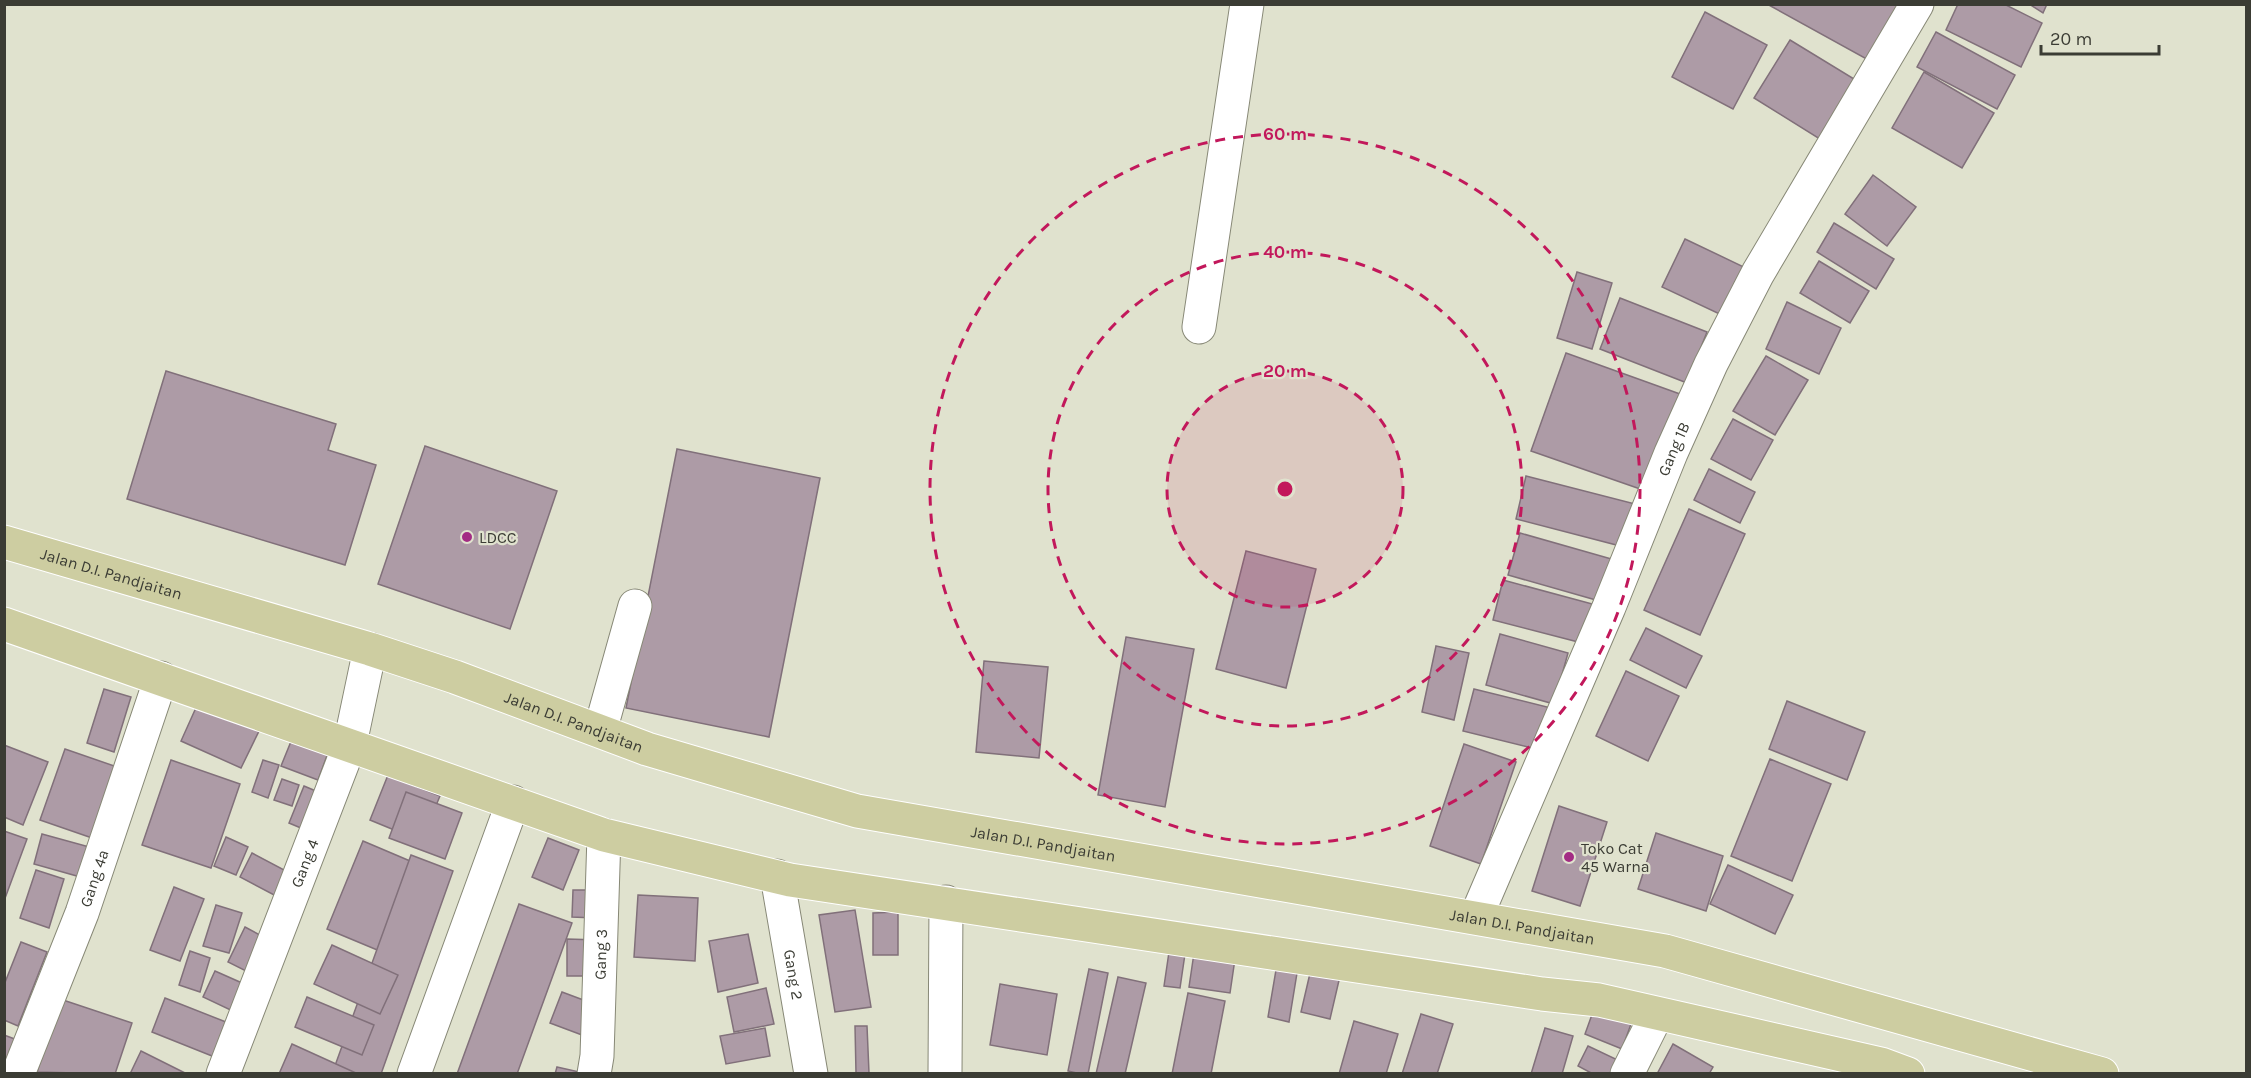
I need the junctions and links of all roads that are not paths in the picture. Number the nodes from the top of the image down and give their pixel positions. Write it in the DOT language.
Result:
graph roads {
  1 [pos="1247,4"];
  2 [pos="1917,4"];
  3 [pos="1199,327"];
  4 [pos="4,542"];
  5 [pos="635,606"];
  6 [pos="4,624"];
  7 [pos="370,649"];
  8 [pos="161,678"];
  9 [pos="600,731"];
  10 [pos="350,744"];
  11 [pos="513,802"];
  12 [pos="604,835"];
  13 [pos="777,876"];
  14 [pos="946,902"];
  15 [pos="1476,917"];
  16 [pos="1657,1014"];
  17 [pos="18,1074"];
  18 [pos="223,1074"];
  19 [pos="414,1074"];
  20 [pos="594,1074"];
  21 [pos="812,1074"];
  22 [pos="945,1074"];
  23 [pos="1627,1074"];
  24 [pos="1908,1074"];
  25 [pos="2102,1074"];
  1 -- 3 [label="street"];
  2 -- 15 [label="street, Gang 1B"];
  4 -- 7 [label="main road, Jalan D.I. Pandjaitan"];
  5 -- 9 [label="street"];
  6 -- 8 [label="main road"];
  7 -- 9 [label="main road, Jalan D.I. Pandjaitan"];
  7 -- 10 [label="street, Gang 4"];
  8 -- 10 [label="main road"];
  8 -- 17 [label="street, Gang 4a"];
  9 -- 15 [label="main road, Jalan D.I. Pandjaitan"];
  10 -- 11 [label="main road"];
  10 -- 18 [label="street, Gang 4"];
  11 -- 12 [label="main road"];
  11 -- 19 [label="street"];
  12 -- 13 [label="main road"];
  12 -- 20 [label="street, Gang 3"];
  13 -- 14 [label="main road"];
  13 -- 21 [label="street, Gang 2"];
  14 -- 16 [label="main road"];
  14 -- 22 [label="street"];
  15 -- 25 [label="main road, Jalan D.I. Pandjaitan"];
  16 -- 23 [label="street"];
  16 -- 24 [label="main road"];
}
